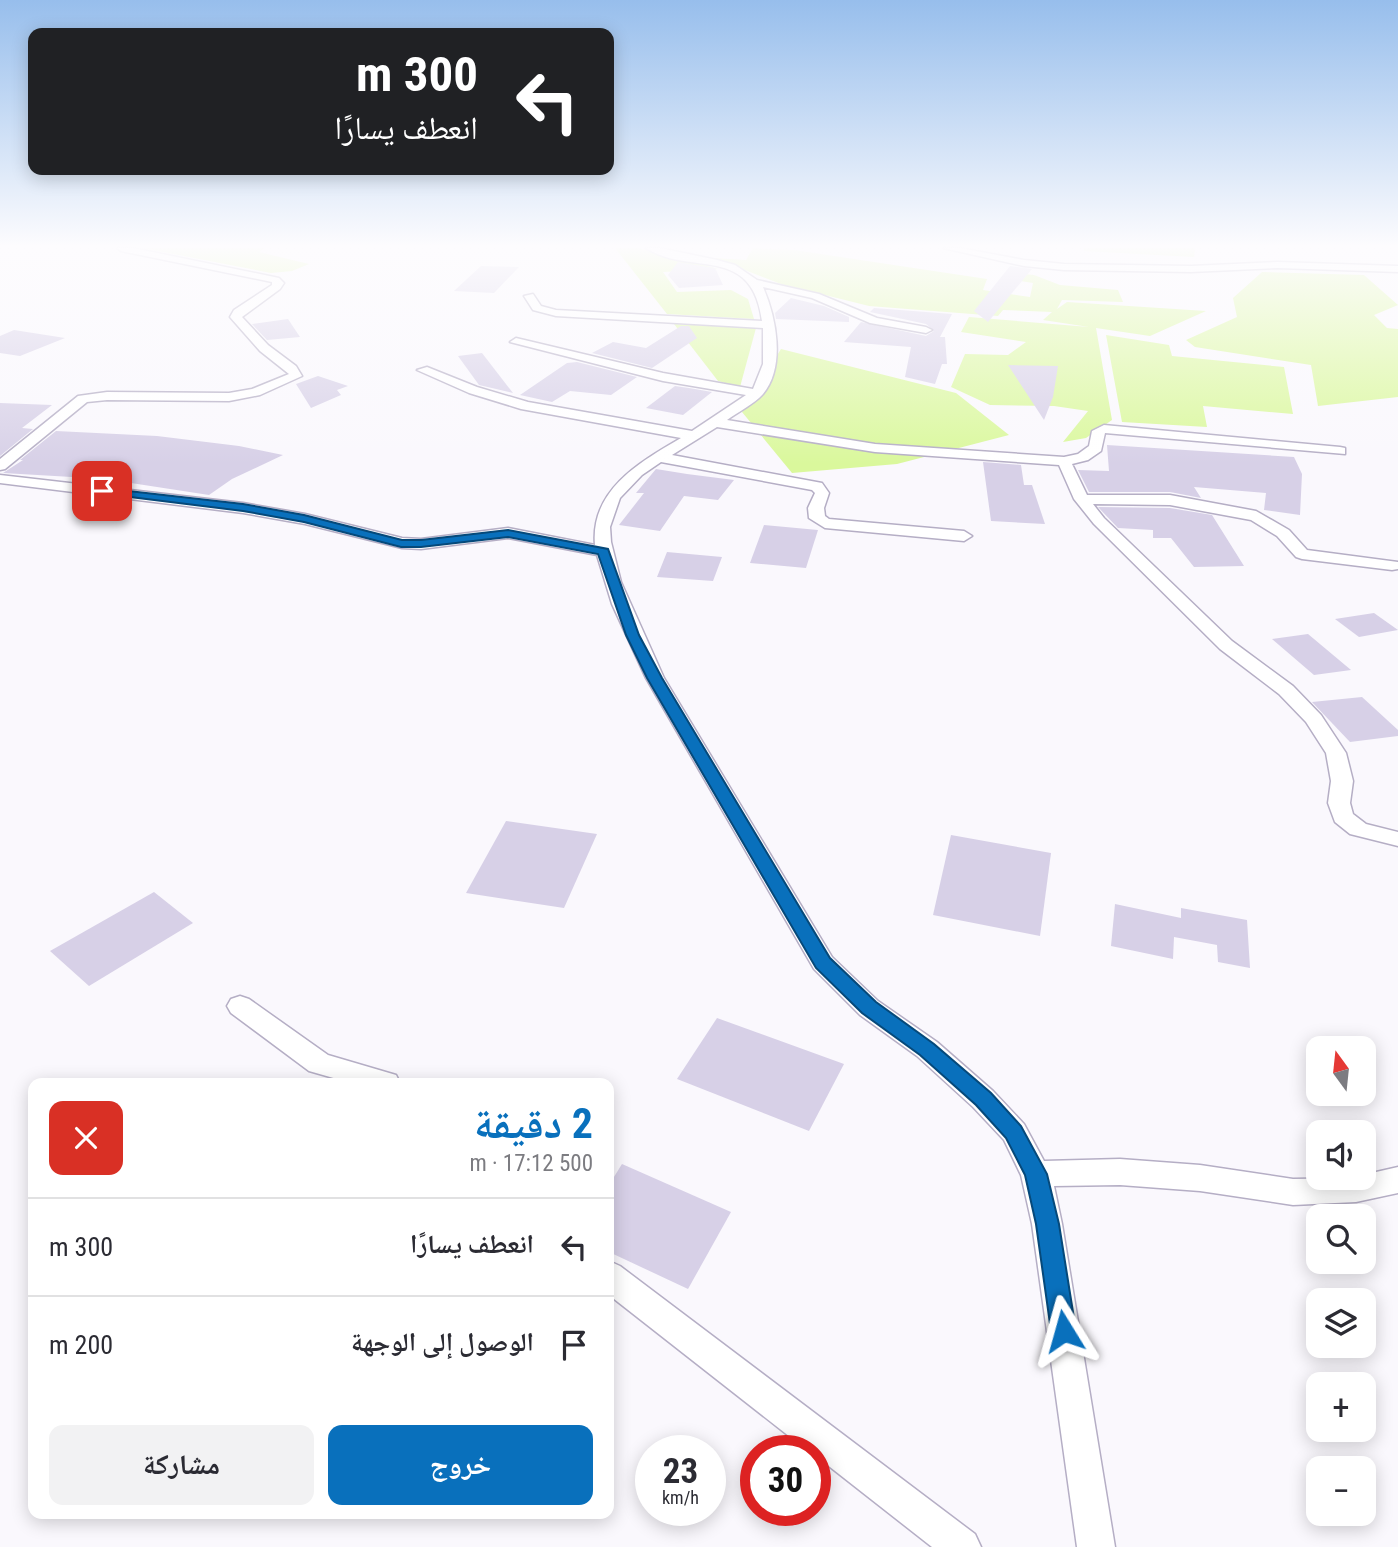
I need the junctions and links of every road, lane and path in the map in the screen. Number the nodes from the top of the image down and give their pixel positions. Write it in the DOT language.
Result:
graph roads {
  1 [pos="239,320"];
  2 [pos="684,320"];
  3 [pos="768,320"];
  4 [pos="872,320"];
  5 [pos="769,325"];
  6 [pos="926,330"];
  7 [pos="516,342"];
  8 [pos="423,370"];
  9 [pos="757,393"];
  10 [pos="715,422"];
  11 [pos="694,436"];
  12 [pos="1340,451"];
  13 [pos="659,457"];
  14 [pos="1064,461"];
  15 [pos="0,466"];
  16 [pos="0,479"];
  17 [pos="1082,499"];
  18 [pos="964,536"];
  19 [pos="603,551"];
  20 [pos="1392,565"];
  21 [pos="1398,839"];
  22 [pos="240,1006"];
  23 [pos="369,1078"];
  24 [pos="1036,1174"];
  25 [pos="1398,1180"];
  26 [pos="614,1280"];
  27 [pos="962,1547"];
  28 [pos="1096,1547"];
  1 -- 15 [label="street"];
  2 -- 5 [label="street"];
  3 -- 5 [label="street"];
  4 -- 6 [label="street"];
  5 -- 9 [label="street"];
  7 -- 9 [label="street"];
  8 -- 11 [label="street"];
  9 -- 10 [label="street"];
  10 -- 11 [label="street"];
  10 -- 14 [label="street"];
  11 -- 13 [label="street"];
  12 -- 14 [label="street"];
  13 -- 18 [label="street"];
  13 -- 19 [label="street"];
  14 -- 17 [label="street"];
  16 -- 19 [label="street"];
  17 -- 20 [label="street"];
  17 -- 21 [label="street"];
  19 -- 24 [label="street"];
  22 -- 23 [label="street"];
  24 -- 25 [label="street"];
  24 -- 28 [label="street"];
  26 -- 27 [label="street"];
}
